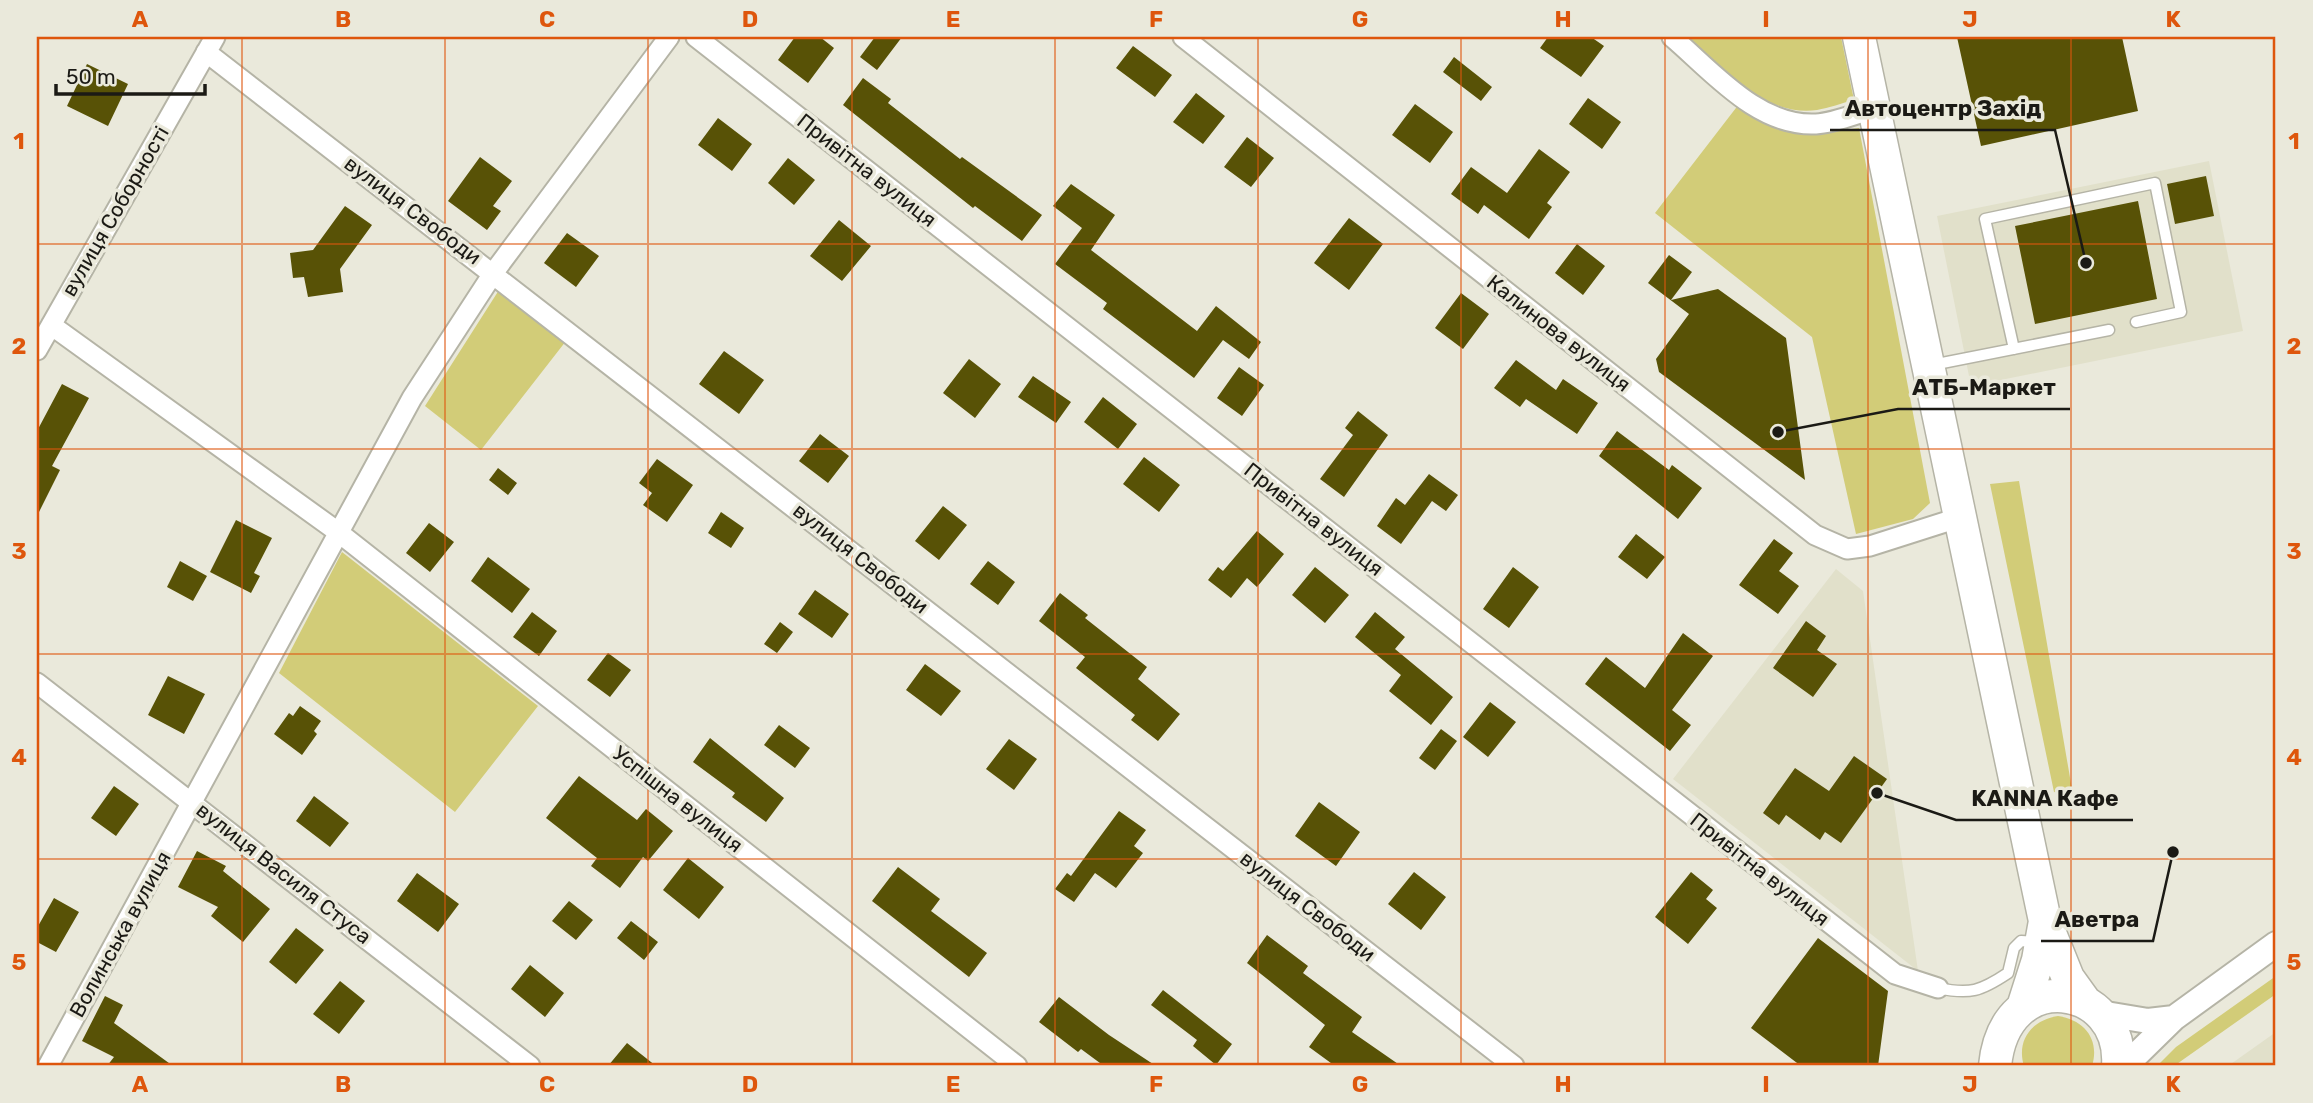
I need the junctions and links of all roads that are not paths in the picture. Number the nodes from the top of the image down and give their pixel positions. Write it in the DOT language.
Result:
graph roads {
  1 [pos="669,37"];
  2 [pos="696,37"];
  3 [pos="1183,37"];
  4 [pos="1672,37"];
  5 [pos="1859,37"];
  6 [pos="210,44"];
  7 [pos="1873,109"];
  8 [pos="494,272"];
  9 [pos="2136,322"];
  10 [pos="51,325"];
  11 [pos="2109,330"];
  12 [pos="37,349"];
  13 [pos="2014,349"];
  14 [pos="1928,366"];
  15 [pos="1961,517"];
  16 [pos="338,532"];
  17 [pos="37,683"];
  18 [pos="193,802"];
  19 [pos="2043,932"];
  20 [pos="2276,944"];
  21 [pos="1938,988"];
  22 [pos="2023,1006"];
  23 [pos="2093,1008"];
  24 [pos="2174,1018"];
  25 [pos="1996,1065"];
  26 [pos="48,1066"];
  27 [pos="530,1066"];
  28 [pos="1017,1066"];
  29 [pos="1514,1066"];
  30 [pos="2118,1066"];
  31 [pos="2125,1066"];
  1 -- 8 [label="street, Волинська вулиця"];
  2 -- 21 [label="street, Привітна вулиця"];
  3 -- 15 [label="street, Калинова вулиця"];
  4 -- 7 [label="street"];
  5 -- 7 [label="main road"];
  6 -- 8 [label="street, вулиця Свободи"];
  6 -- 10 [label="street, вулиця Соборності"];
  7 -- 14 [label="main road"];
  8 -- 16 [label="street, Волинська вулиця"];
  8 -- 29 [label="street, вулиця Свободи"];
  9 -- 13 [label="lane"];
  10 -- 12 [label="street, вулиця Соборності"];
  10 -- 16 [label="street, Успішна вулиця"];
  11 -- 13 [label="lane"];
  13 -- 14 [label="lane"];
  14 -- 15 [label="main road"];
  15 -- 19 [label="main road"];
  16 -- 18 [label="street, Волинська вулиця"];
  16 -- 28 [label="street, Успішна вулиця"];
  17 -- 18 [label="street, вулиця Василя Стуса"];
  18 -- 26 [label="street, Волинська вулиця"];
  18 -- 27 [label="street, вулиця Василя Стуса"];
  19 -- 21 [label="lane"];
  19 -- 22 [label="main road"];
  19 -- 23 [label="main road"];
  20 -- 24 [label="street"];
  22 -- 23 [label="main road"];
  22 -- 25 [label="main road"];
  23 -- 24 [label="street"];
  23 -- 30 [label="main road"];
  24 -- 31 [label="street"];
}
